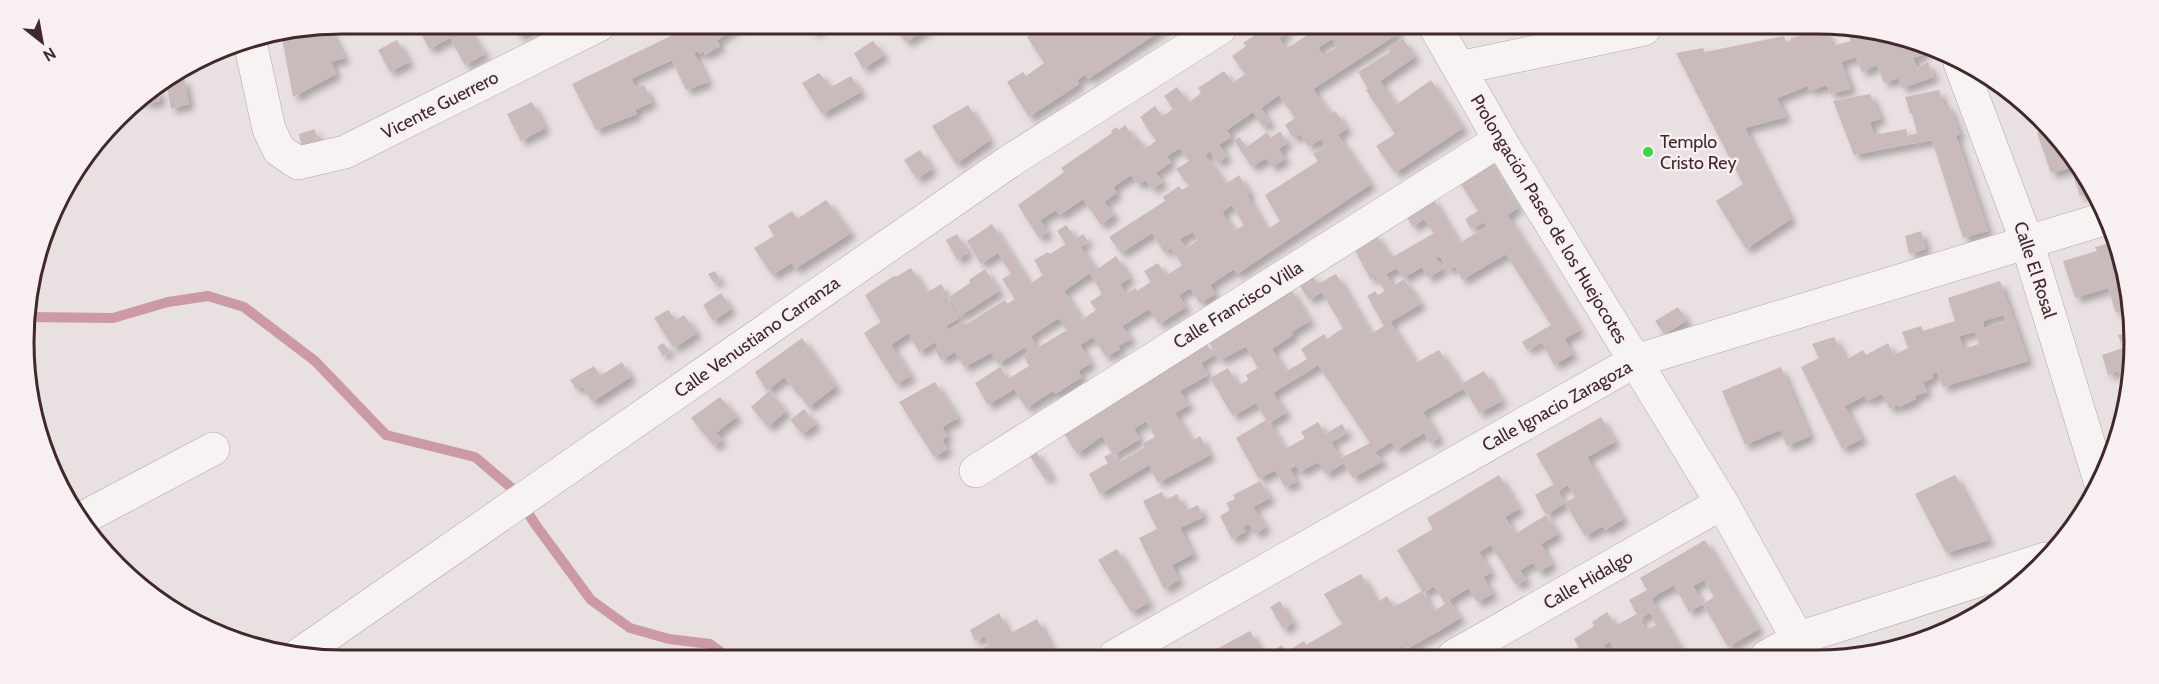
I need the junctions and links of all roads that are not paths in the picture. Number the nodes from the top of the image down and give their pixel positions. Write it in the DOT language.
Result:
graph roads {
  1 [pos="581,34"];
  2 [pos="1211,34"];
  3 [pos="1439,34"];
  4 [pos="1620,34"];
  5 [pos="251,48"];
  6 [pos="1459,68"];
  7 [pos="1963,72"];
  8 [pos="1500,140"];
  9 [pos="2099,220"];
  10 [pos="2027,242"];
  11 [pos="1635,361"];
  12 [pos="213,449"];
  13 [pos="2097,470"];
  14 [pos="976,471"];
  15 [pos="1722,503"];
  16 [pos="88,515"];
  17 [pos="2028,565"];
  18 [pos="313,646"];
  19 [pos="1803,648"];
  20 [pos="1126,650"];
  21 [pos="1465,650"];
  1 -- 5 [label="street, Vicente Guerrero"];
  2 -- 18 [label="street, Calle Venustiano Carranza"];
  3 -- 6 [label="street, Prolongación Paseo de los Huejocotes"];
  4 -- 6 [label="street"];
  6 -- 8 [label="street, Prolongación Paseo de los Huejocotes"];
  7 -- 10 [label="street, Calle El Rosal"];
  8 -- 11 [label="street, Prolongación Paseo de los Huejocotes"];
  8 -- 14 [label="street, Calle Francisco Villa"];
  9 -- 10 [label="street, Calle Ignacio Zaragoza"];
  10 -- 11 [label="street, Calle Ignacio Zaragoza"];
  10 -- 13 [label="street, Calle El Rosal"];
  11 -- 15 [label="street, Prolongación Paseo de los Huejocotes"];
  11 -- 20 [label="street, Calle Ignacio Zaragoza"];
  12 -- 16 [label="street"];
  15 -- 19 [label="street, Prolongación Paseo de los Huejocotes"];
  15 -- 21 [label="street, Calle Hidalgo"];
  17 -- 19 [label="street"];
}
